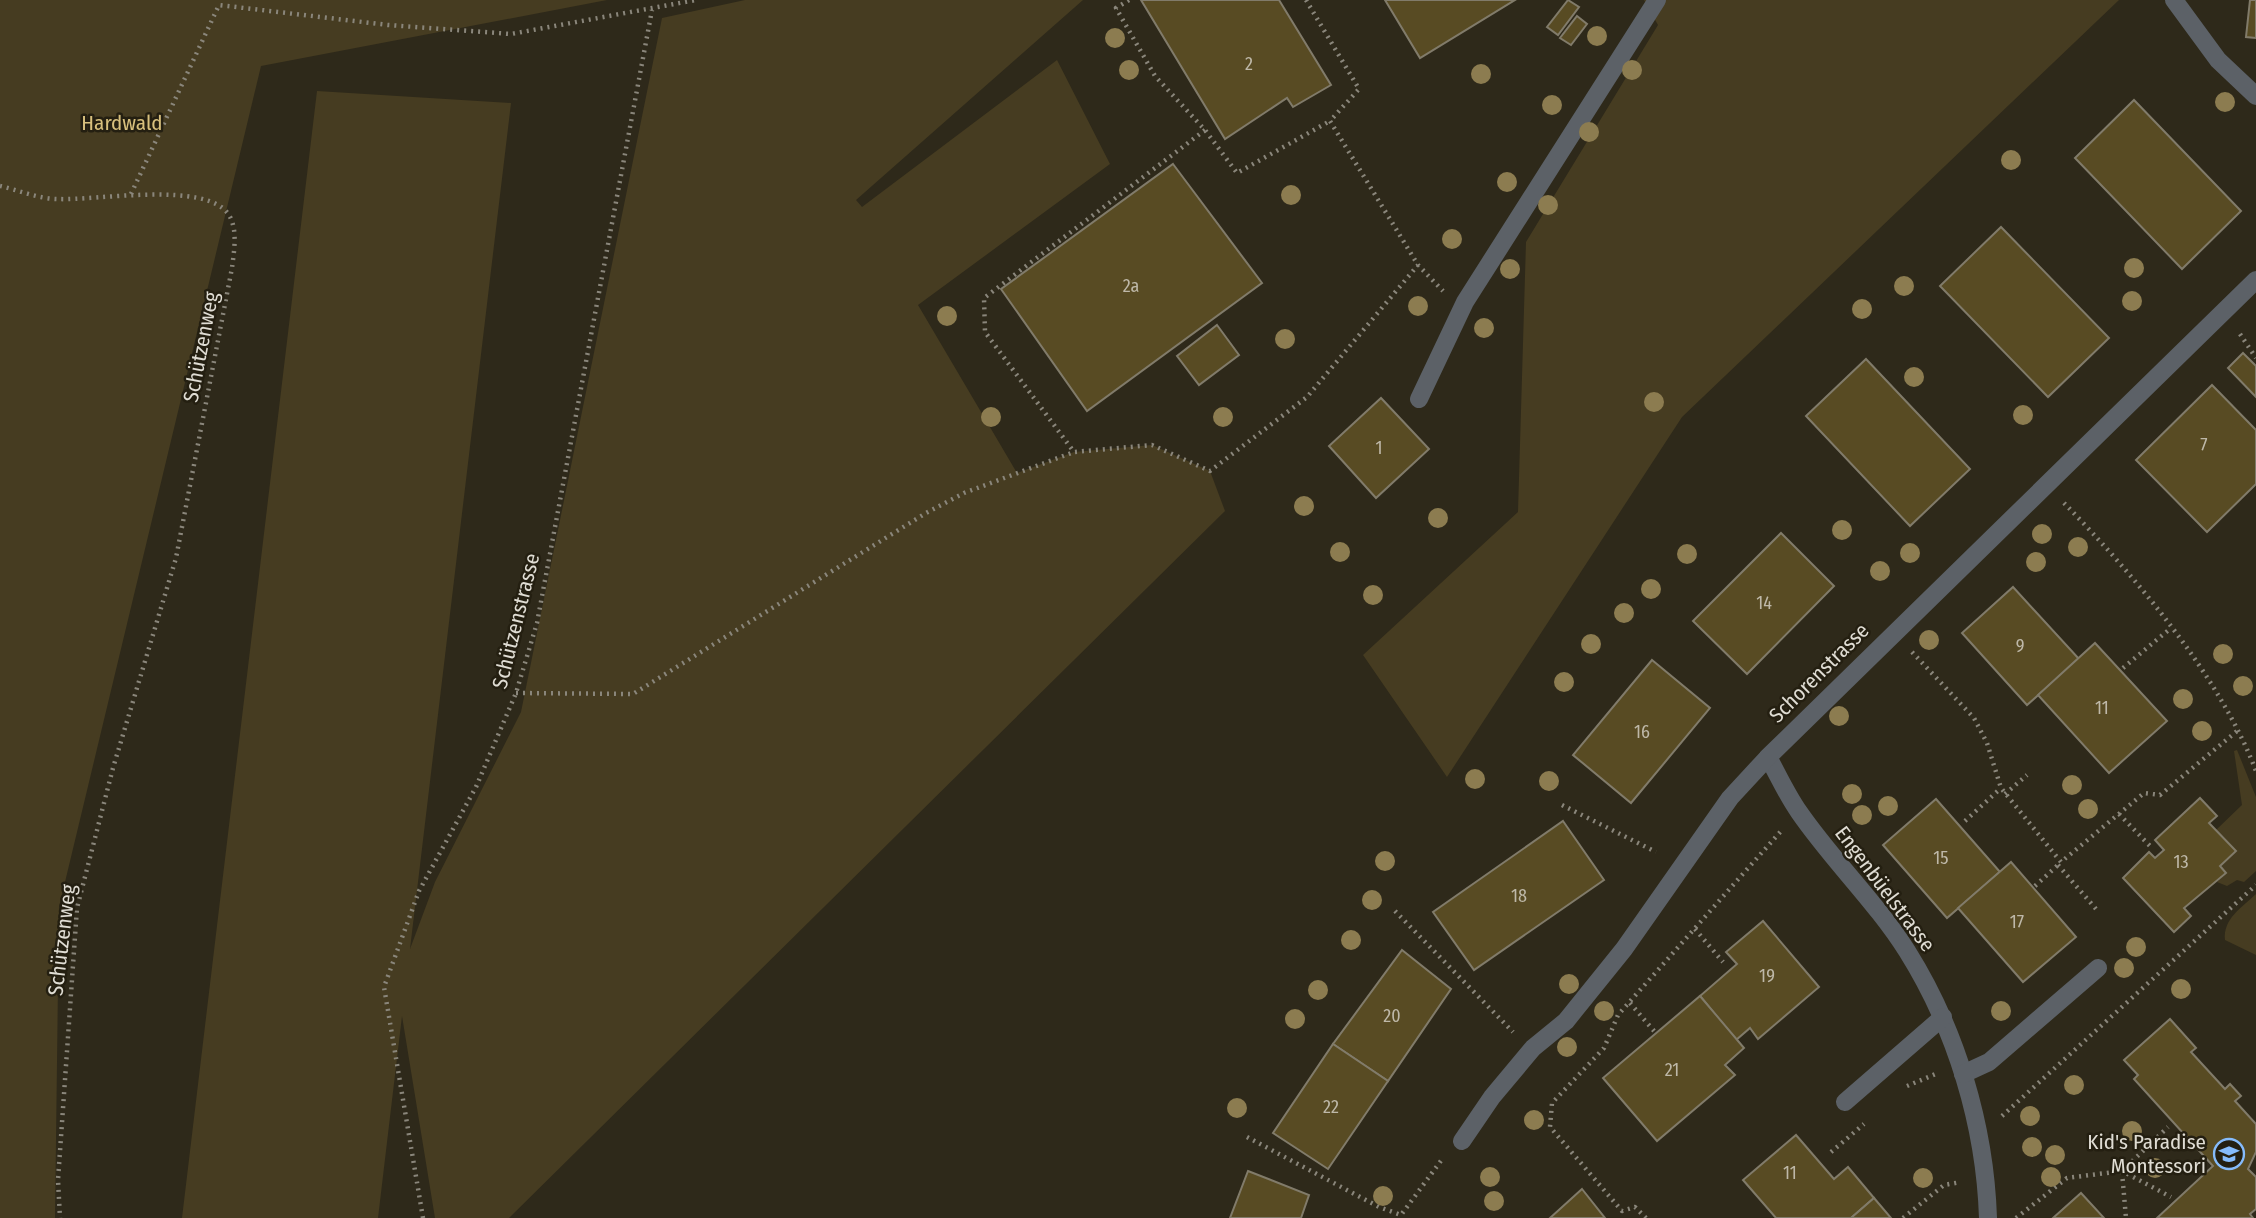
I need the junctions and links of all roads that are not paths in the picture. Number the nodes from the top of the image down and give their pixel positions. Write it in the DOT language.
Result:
graph roads {
  1 [pos="1657,0"];
  2 [pos="2174,0"];
  3 [pos="2256,96"];
  4 [pos="2256,280"];
  5 [pos="1419,399"];
  6 [pos="1768,757"];
  7 [pos="2098,968"];
  8 [pos="1943,1017"];
  9 [pos="1963,1074"];
  10 [pos="1845,1102"];
  11 [pos="1462,1141"];
  12 [pos="1988,1218"];
  1 -- 5 [label="street"];
  2 -- 3 [label="street"];
  4 -- 6 [label="street, Schorenstrasse"];
  6 -- 8 [label="street, Engenbüelstrasse"];
  6 -- 11 [label="street, Schorenstrasse"];
  7 -- 9 [label="street"];
  8 -- 9 [label="street, Engenbüelstrasse"];
  8 -- 10 [label="street"];
  9 -- 12 [label="street, Engenbüelstrasse"];
}
